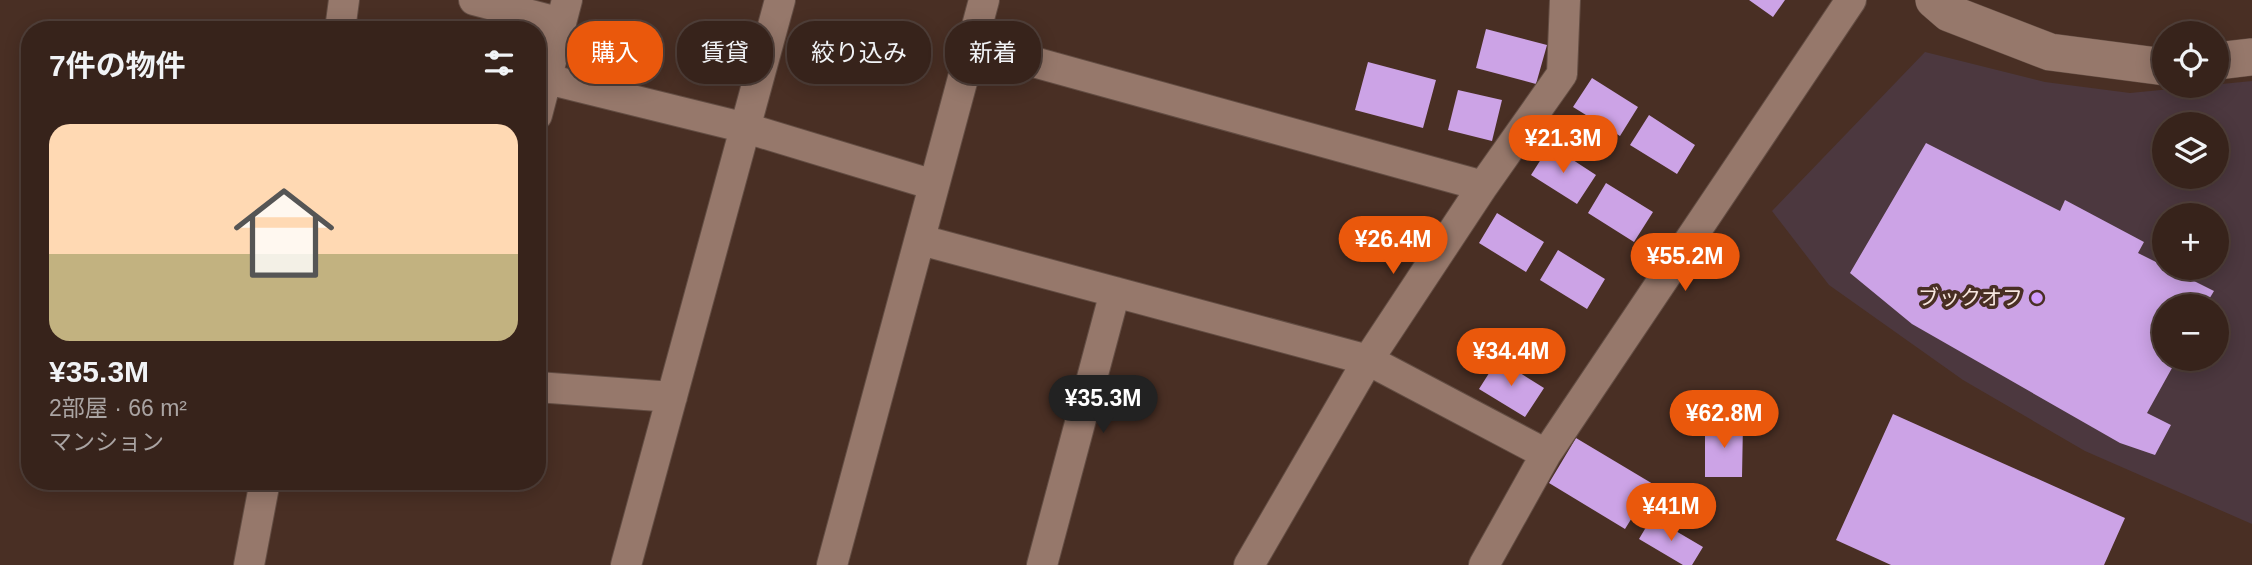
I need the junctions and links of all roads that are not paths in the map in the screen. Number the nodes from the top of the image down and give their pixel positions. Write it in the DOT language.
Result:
graph roads {
  1 [pos="344,0"];
  2 [pos="474,0"];
  3 [pos="780,0"];
  4 [pos="984,0"];
  5 [pos="1564,0"];
  6 [pos="1852,0"];
  7 [pos="1934,0"];
  8 [pos="564,11"];
  9 [pos="341,21"];
  10 [pos="978,21"];
  11 [pos="2252,57"];
  12 [pos="2229,60"];
  13 [pos="1041,64"];
  14 [pos="2152,65"];
  15 [pos="547,79"];
  16 [pos="546,83"];
  17 [pos="961,84"];
  18 [pos="746,128"];
  19 [pos="934,185"];
  20 [pos="1483,186"];
  21 [pos="921,240"];
  22 [pos="1115,292"];
  23 [pos="1368,360"];
  24 [pos="546,388"];
  25 [pos="672,397"];
  26 [pos="1546,454"];
  27 [pos="263,490"];
  28 [pos="248,565"];
  29 [pos="626,565"];
  30 [pos="832,565"];
  31 [pos="1042,565"];
  32 [pos="1250,565"];
  33 [pos="1484,565"];
  1 -- 9 [label="street"];
  2 -- 8 [label="street"];
  3 -- 18 [label="street"];
  4 -- 10 [label="street"];
  5 -- 20 [label="street"];
  6 -- 26 [label="street"];
  7 -- 14 [label="street"];
  8 -- 15 [label="street"];
  11 -- 12 [label="street"];
  13 -- 20 [label="street"];
  15 -- 16 [label="street"];
  15 -- 18 [label="street"];
  17 -- 19 [label="street"];
  18 -- 19 [label="street"];
  18 -- 25 [label="street"];
  19 -- 21 [label="street"];
  20 -- 23 [label="street"];
  21 -- 22 [label="street"];
  21 -- 30 [label="street"];
  22 -- 23 [label="street"];
  22 -- 31 [label="street"];
  23 -- 26 [label="street"];
  23 -- 32 [label="street"];
  24 -- 25 [label="street"];
  25 -- 29 [label="street"];
  26 -- 33 [label="street"];
  27 -- 28 [label="street"];
}
